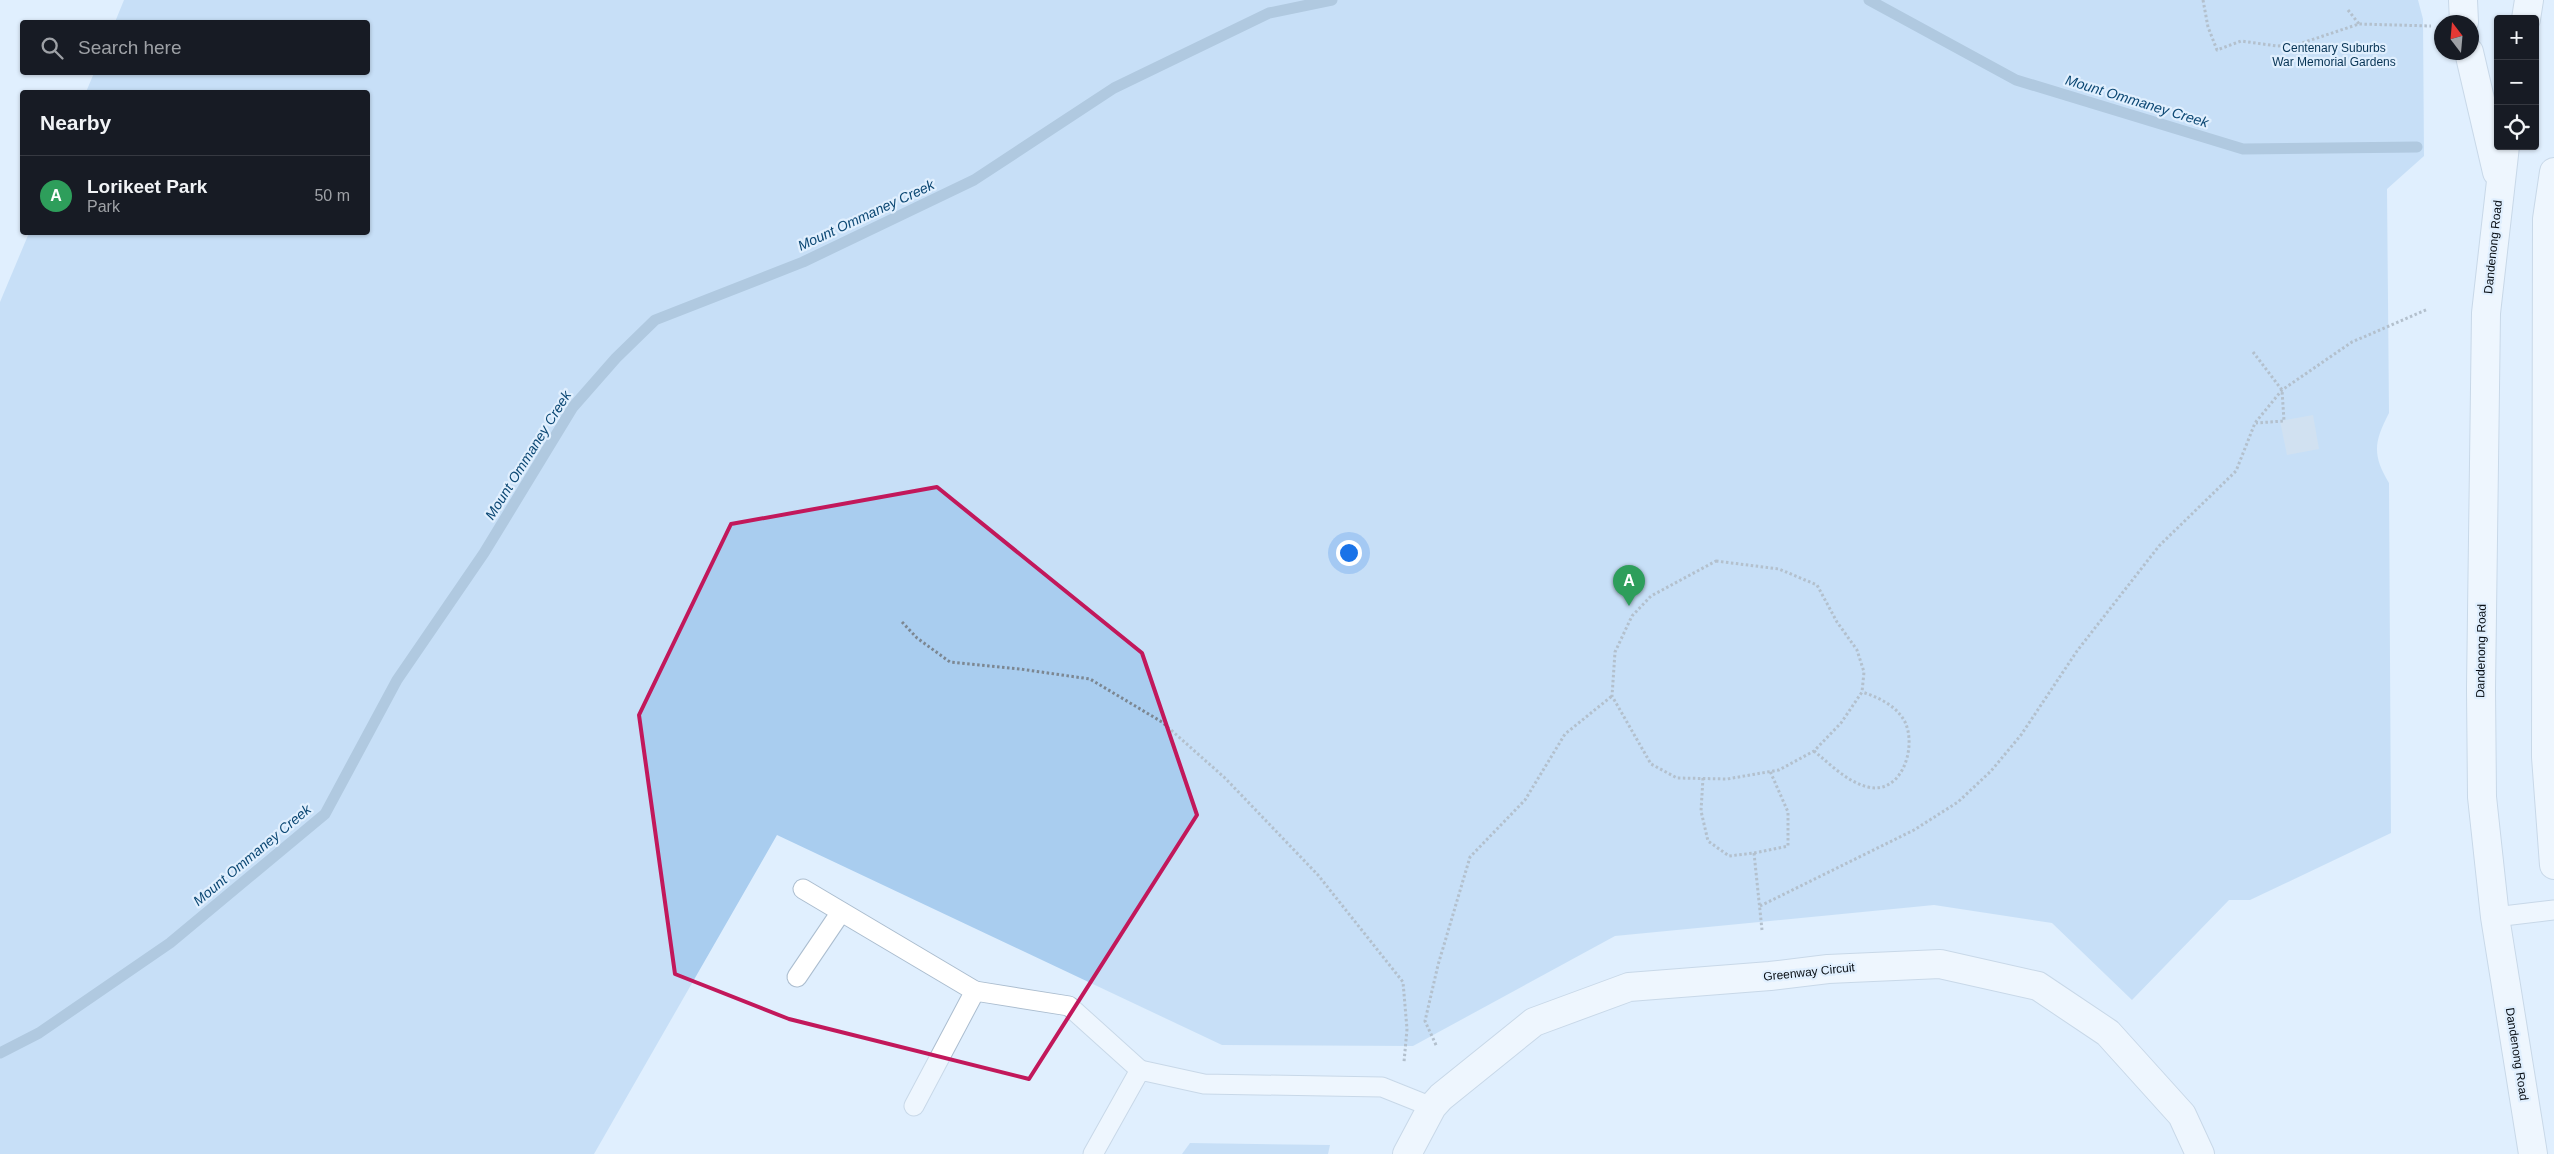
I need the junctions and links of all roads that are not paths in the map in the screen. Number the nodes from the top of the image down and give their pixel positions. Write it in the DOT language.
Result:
graph roads {
  1 [pos="2463,0"];
  2 [pos="2529,0"];
  3 [pos="2464,15"];
  4 [pos="2527,15"];
  5 [pos="2470,60"];
  6 [pos="2504,150"];
  7 [pos="2554,172"];
  8 [pos="2500,186"];
  9 [pos="2550,761"];
  10 [pos="2554,865"];
  11 [pos="803,889"];
  12 [pos="2554,910"];
  13 [pos="841,912"];
  14 [pos="2495,917"];
  15 [pos="797,977"];
  16 [pos="975,991"];
  17 [pos="1140,1070"];
  18 [pos="914,1106"];
  19 [pos="1432,1108"];
  20 [pos="1093,1154"];
  21 [pos="1407,1154"];
  22 [pos="2200,1154"];
  23 [pos="2533,1154"];
  1 -- 3 [label="main road"];
  2 -- 4 [label="main road"];
  5 -- 8 [label="main road"];
  6 -- 8 [label="main road, Dandenong Road"];
  7 -- 9 [label="main road"];
  8 -- 14 [label="main road, Dandenong Road"];
  9 -- 10 [label="main road"];
  11 -- 13 [label="lane"];
  12 -- 14 [label="lane"];
  13 -- 15 [label="lane"];
  13 -- 16 [label="lane"];
  14 -- 23 [label="main road, Dandenong Road"];
  16 -- 17 [label="lane"];
  16 -- 18 [label="lane"];
  17 -- 19 [label="lane"];
  17 -- 20 [label="lane"];
  19 -- 21 [label="main road, Greenway Circuit"];
  19 -- 22 [label="main road, Greenway Circuit"];
}
